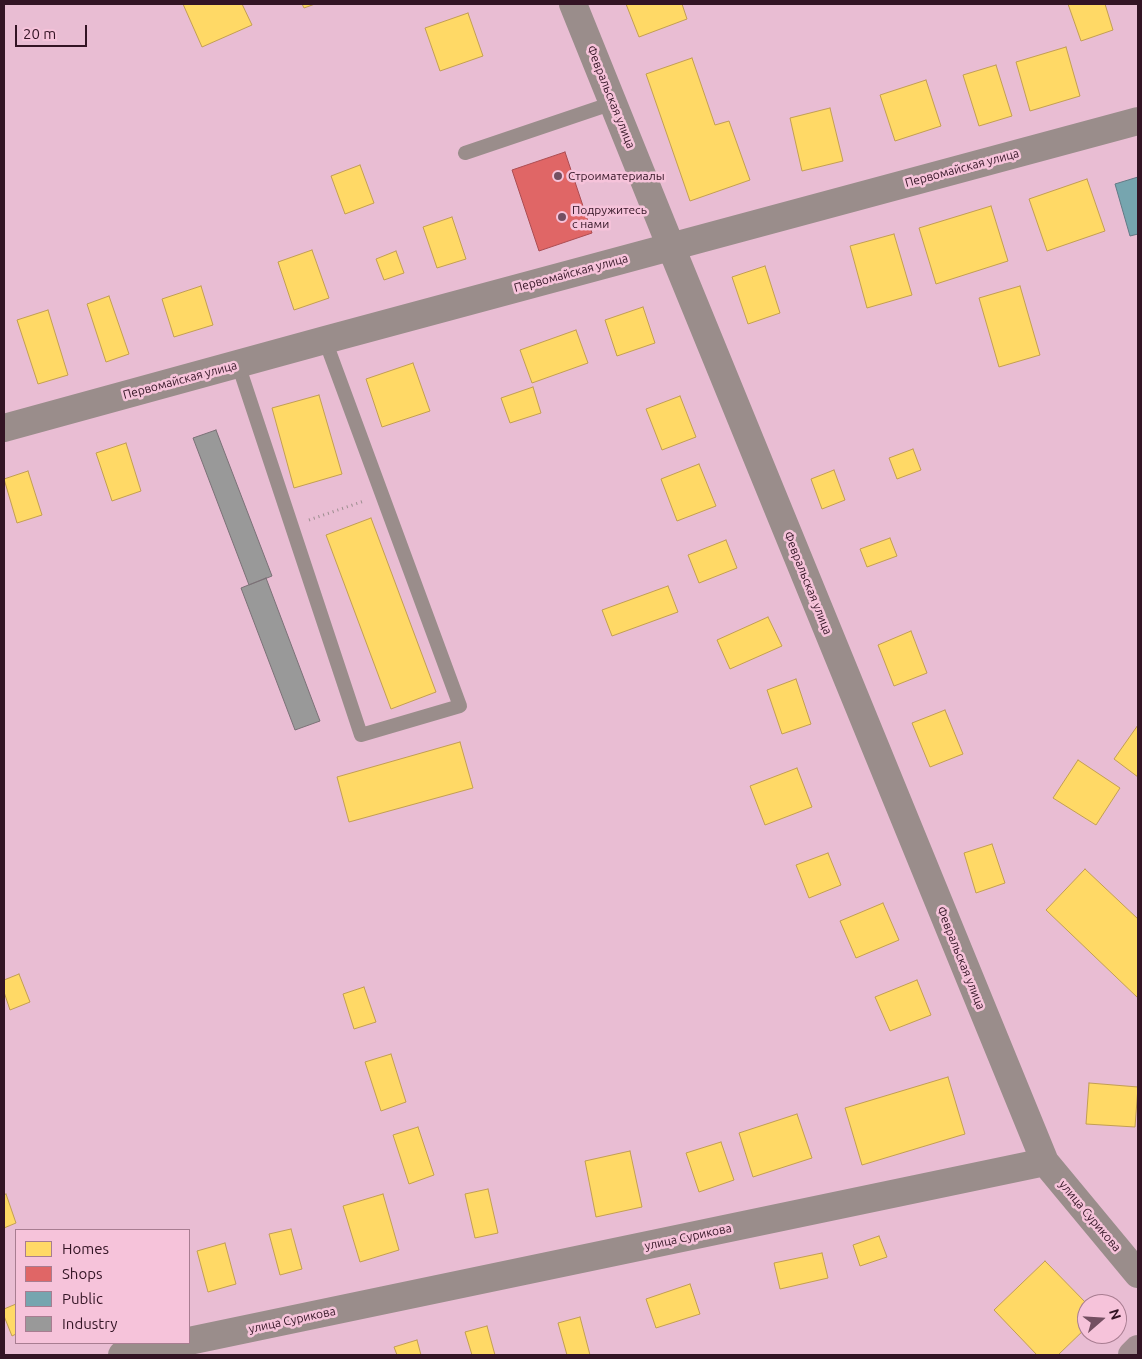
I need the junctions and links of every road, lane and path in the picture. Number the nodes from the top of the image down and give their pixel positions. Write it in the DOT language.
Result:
graph roads {
  1 [pos="573,4"];
  2 [pos="613,103"];
  3 [pos="1138,121"];
  4 [pos="466,153"];
  5 [pos="670,246"];
  6 [pos="325,340"];
  7 [pos="238,364"];
  8 [pos="4,428"];
  9 [pos="382,494"];
  10 [pos="292,526"];
  11 [pos="1045,1162"];
  12 [pos="1138,1274"];
  13 [pos="190,1341"];
  14 [pos="177,1344"];
  15 [pos="1138,1349"];
  16 [pos="122,1355"];
  17 [pos="1132,1355"];
  1 -- 2 [label="street, Февральская улица"];
  2 -- 4 [label="lane"];
  2 -- 5 [label="street, Февральская улица"];
  3 -- 5 [label="street, Первомайская улица"];
  5 -- 6 [label="street, Первомайская улица"];
  5 -- 11 [label="street, Февральская улица"];
  6 -- 7 [label="street, Первомайская улица"];
  6 -- 9 [label="lane"];
  7 -- 8 [label="street, Первомайская улица"];
  7 -- 10 [label="lane"];
  9 -- 10 [label="path"];
  9 -- 10 [label="lane"];
  11 -- 12 [label="street, улица Сурикова"];
  11 -- 13 [label="street, улица Сурикова"];
  14 -- 16 [label="street"];
  15 -- 17 [label="main road"];
}
